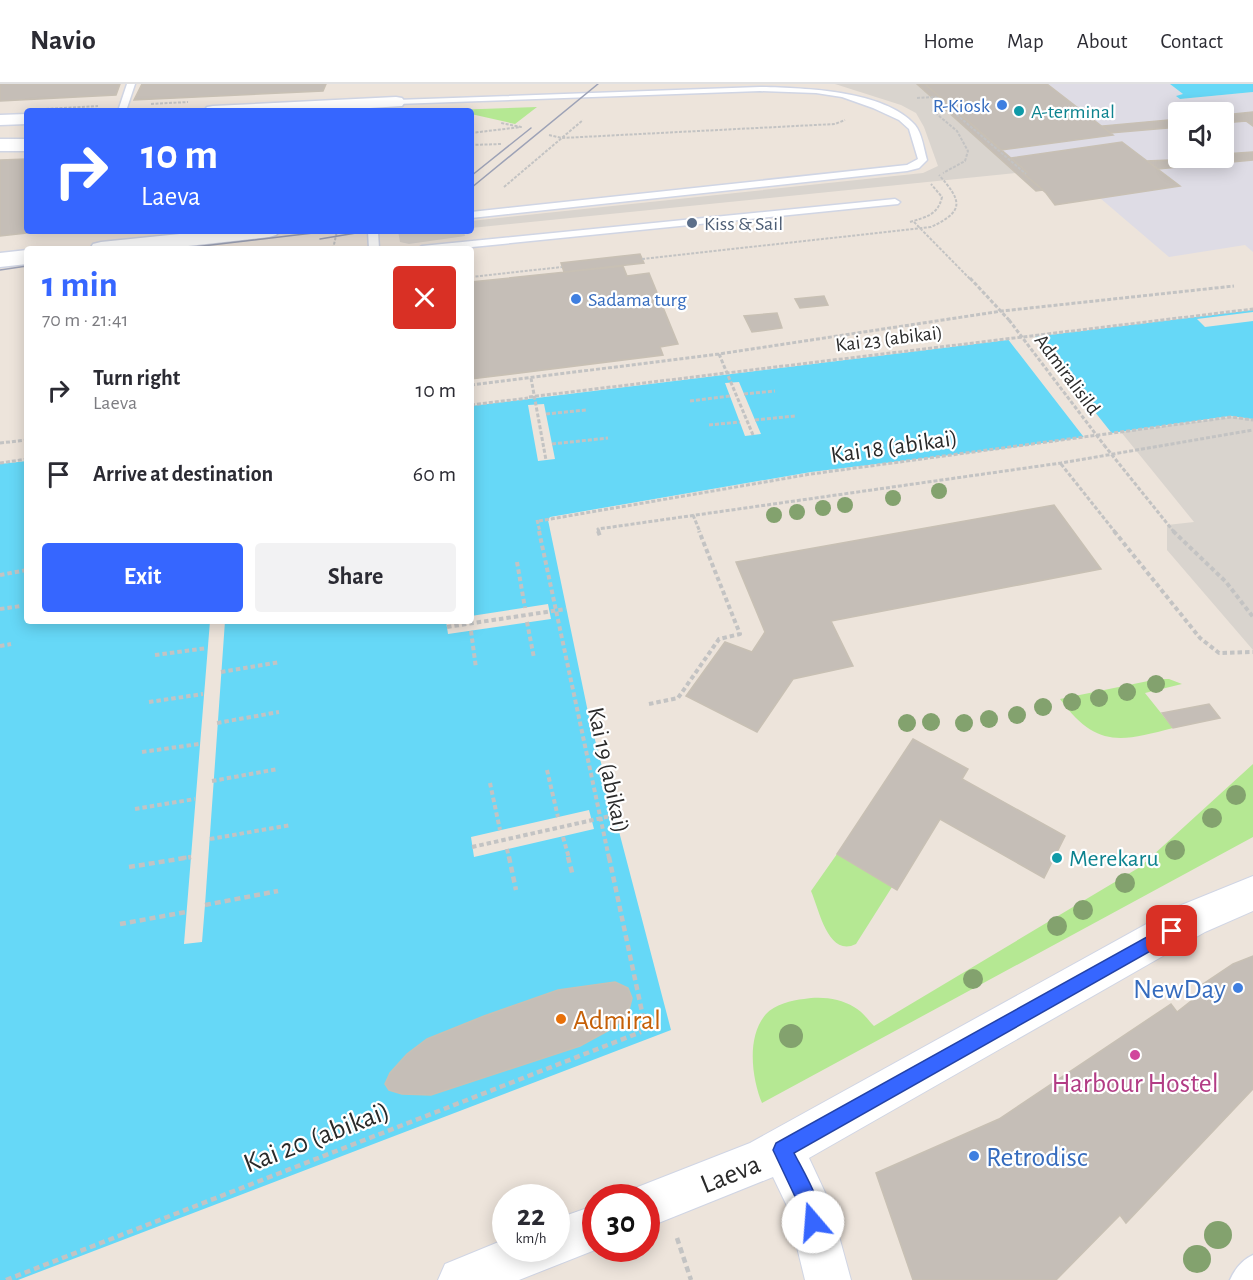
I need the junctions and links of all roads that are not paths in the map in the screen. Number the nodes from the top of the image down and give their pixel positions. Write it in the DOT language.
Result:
graph roads {
  1 [pos="130,84"];
  2 [pos="400,84"];
  3 [pos="364,99"];
  4 [pos="395,107"];
  5 [pos="123,108"];
  6 [pos="296,108"];
  7 [pos="24,119"];
  8 [pos="0,120"];
  9 [pos="24,144"];
  10 [pos="0,145"];
  11 [pos="836,176"];
  12 [pos="895,202"];
  13 [pos="474,215"];
  14 [pos="474,215"];
  15 [pos="241,234"];
  16 [pos="129,246"];
  17 [pos="452,246"];
  18 [pos="24,257"];
  19 [pos="0,260"];
  20 [pos="1253,893"];
  21 [pos="783,1150"];
  22 [pos="660,1200"];
  23 [pos="507,1262"];
  24 [pos="1253,1266"];
  25 [pos="461,1280"];
  26 [pos="828,1280"];
  27 [pos="1241,1280"];
  1 -- 5 [label="lane"];
  2 -- 4 [label="street"];
  3 -- 4 [label="street"];
  3 -- 6 [label="street"];
  4 -- 13 [label="lane"];
  7 -- 8 [label="street"];
  9 -- 10 [label="street"];
  11 -- 14 [label="lane"];
  12 -- 17 [label="lane"];
  15 -- 16 [label="street"];
  18 -- 19 [label="street"];
  20 -- 21 [label="street, Laeva"];
  21 -- 22 [label="street, Laeva"];
  21 -- 26 [label="street"];
  23 -- 25 [label="street"];
  24 -- 27 [label="lane"];
}
